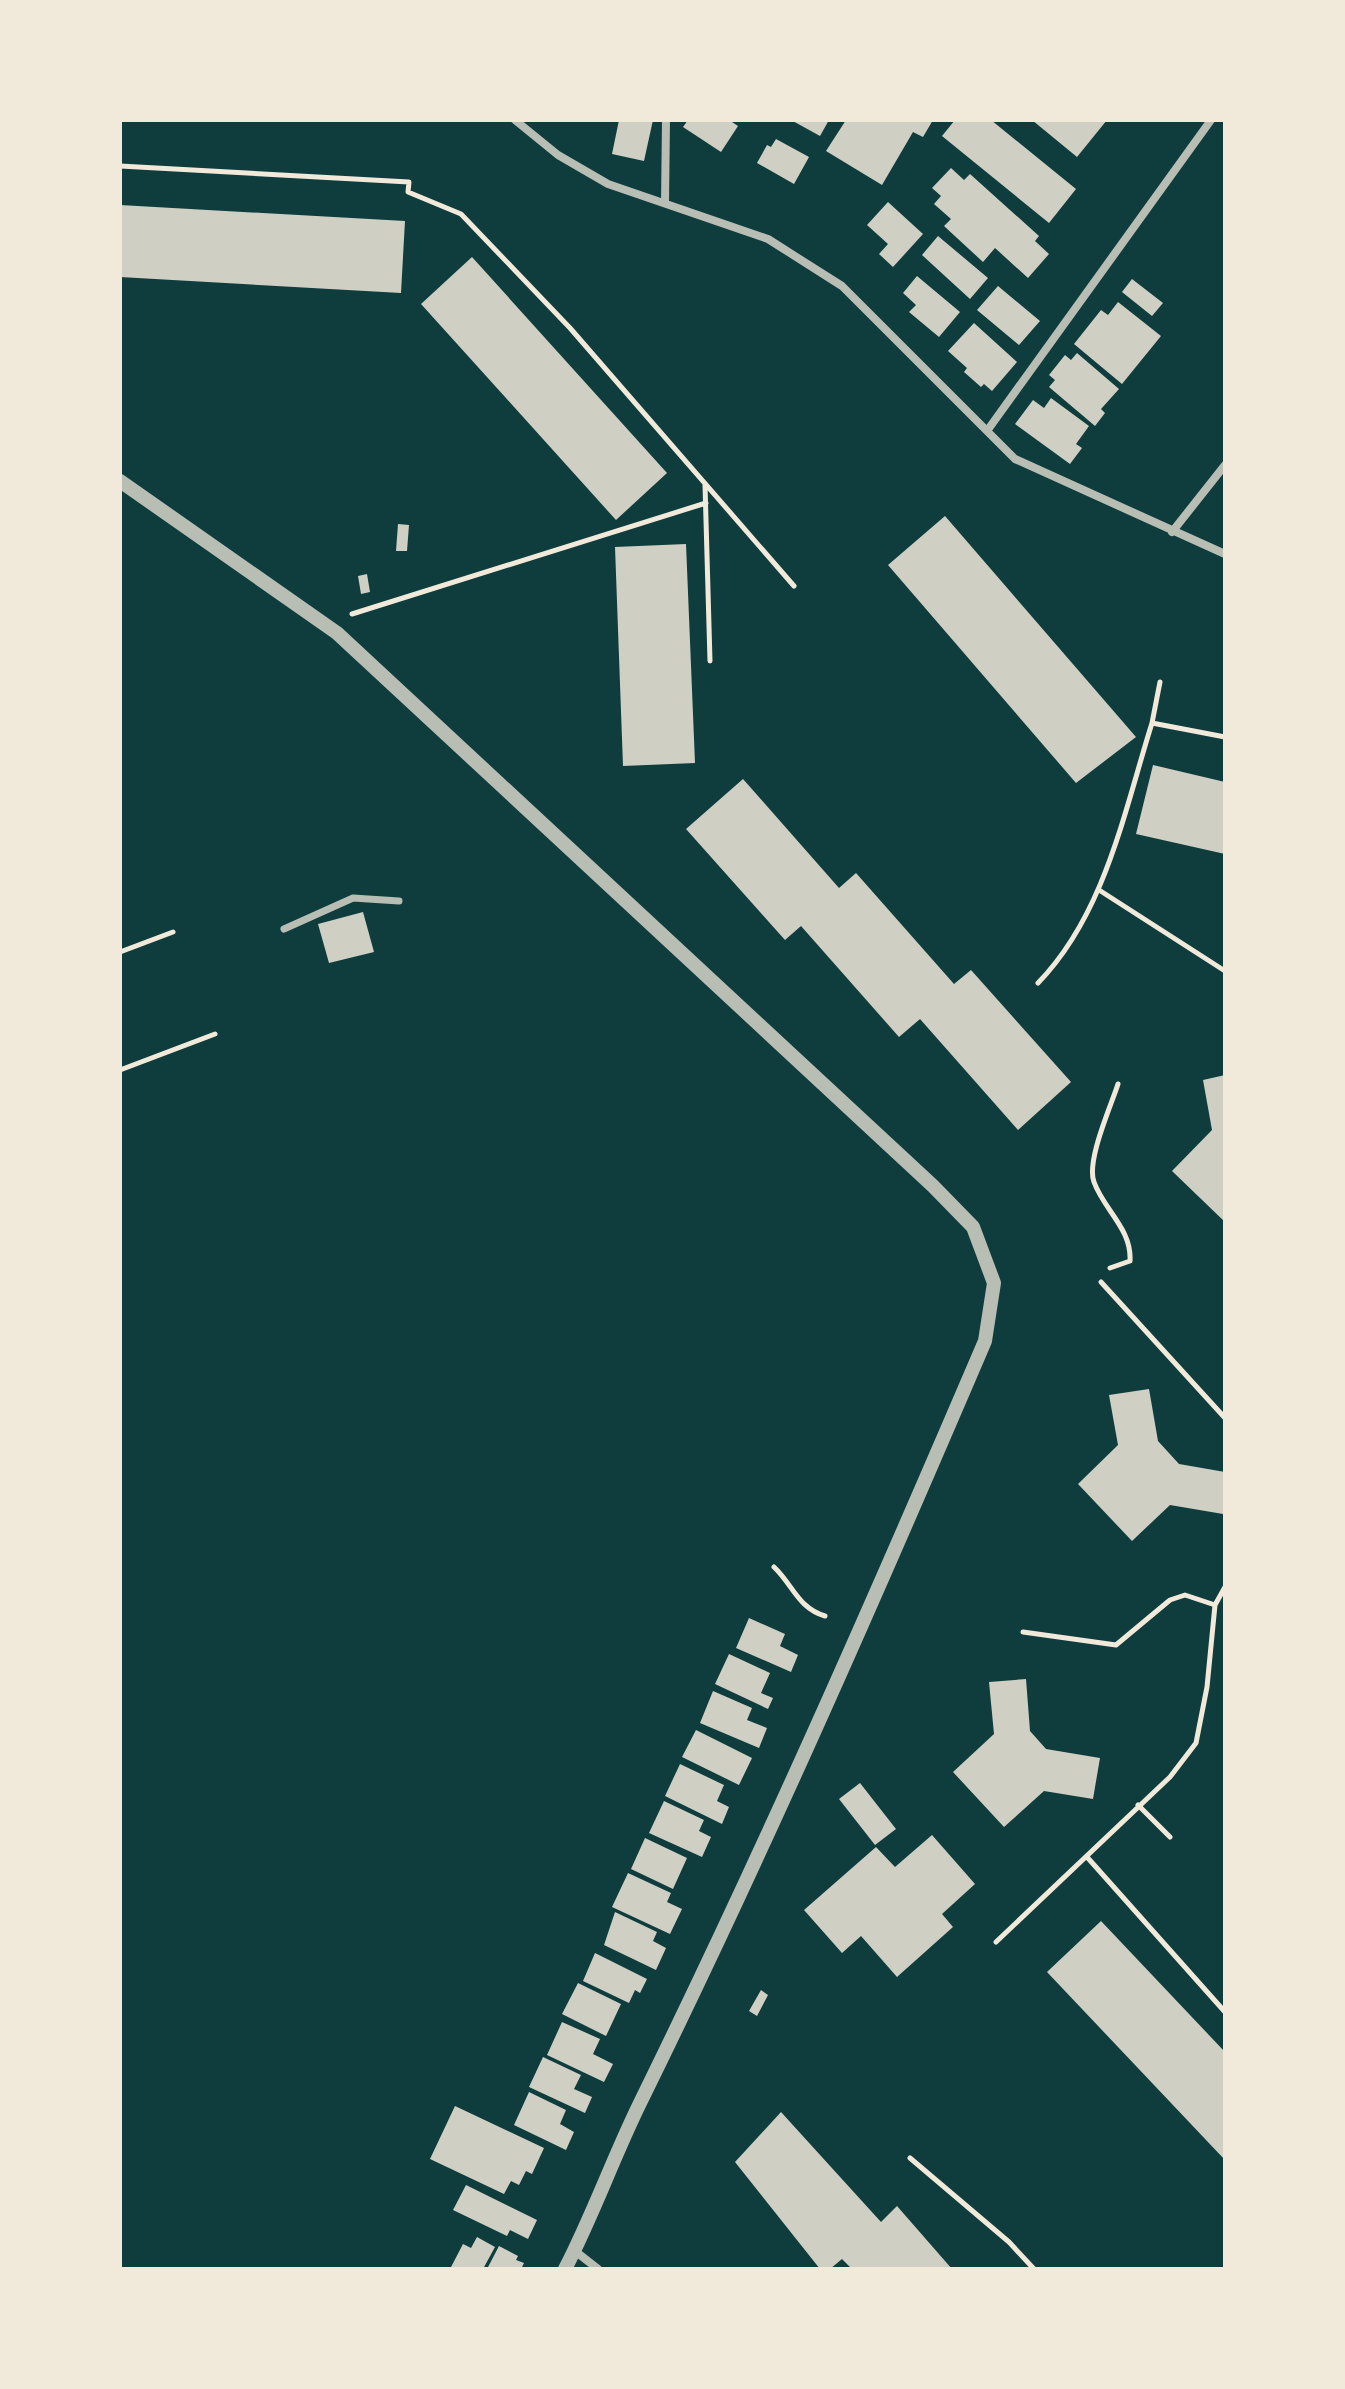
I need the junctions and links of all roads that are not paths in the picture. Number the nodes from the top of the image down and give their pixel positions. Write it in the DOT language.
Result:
graph roads {
  1 [pos="515,120"];
  2 [pos="666,120"];
  3 [pos="1211,120"];
  4 [pos="665,203"];
  5 [pos="987,431"];
  6 [pos="1225,465"];
  7 [pos="120,481"];
  8 [pos="1172,532"];
  9 [pos="1225,554"];
  10 [pos="399,901"];
  11 [pos="284,929"];
  12 [pos="575,2251"];
  13 [pos="565,2269"];
  14 [pos="598,2269"];
  1 -- 4 [label="street"];
  2 -- 4 [label="street"];
  3 -- 5 [label="street"];
  4 -- 5 [label="street"];
  5 -- 8 [label="street"];
  6 -- 8 [label="street"];
  7 -- 12 [label="street"];
  8 -- 9 [label="street"];
  10 -- 11 [label="street"];
  12 -- 13 [label="street"];
  12 -- 14 [label="street"];
}
